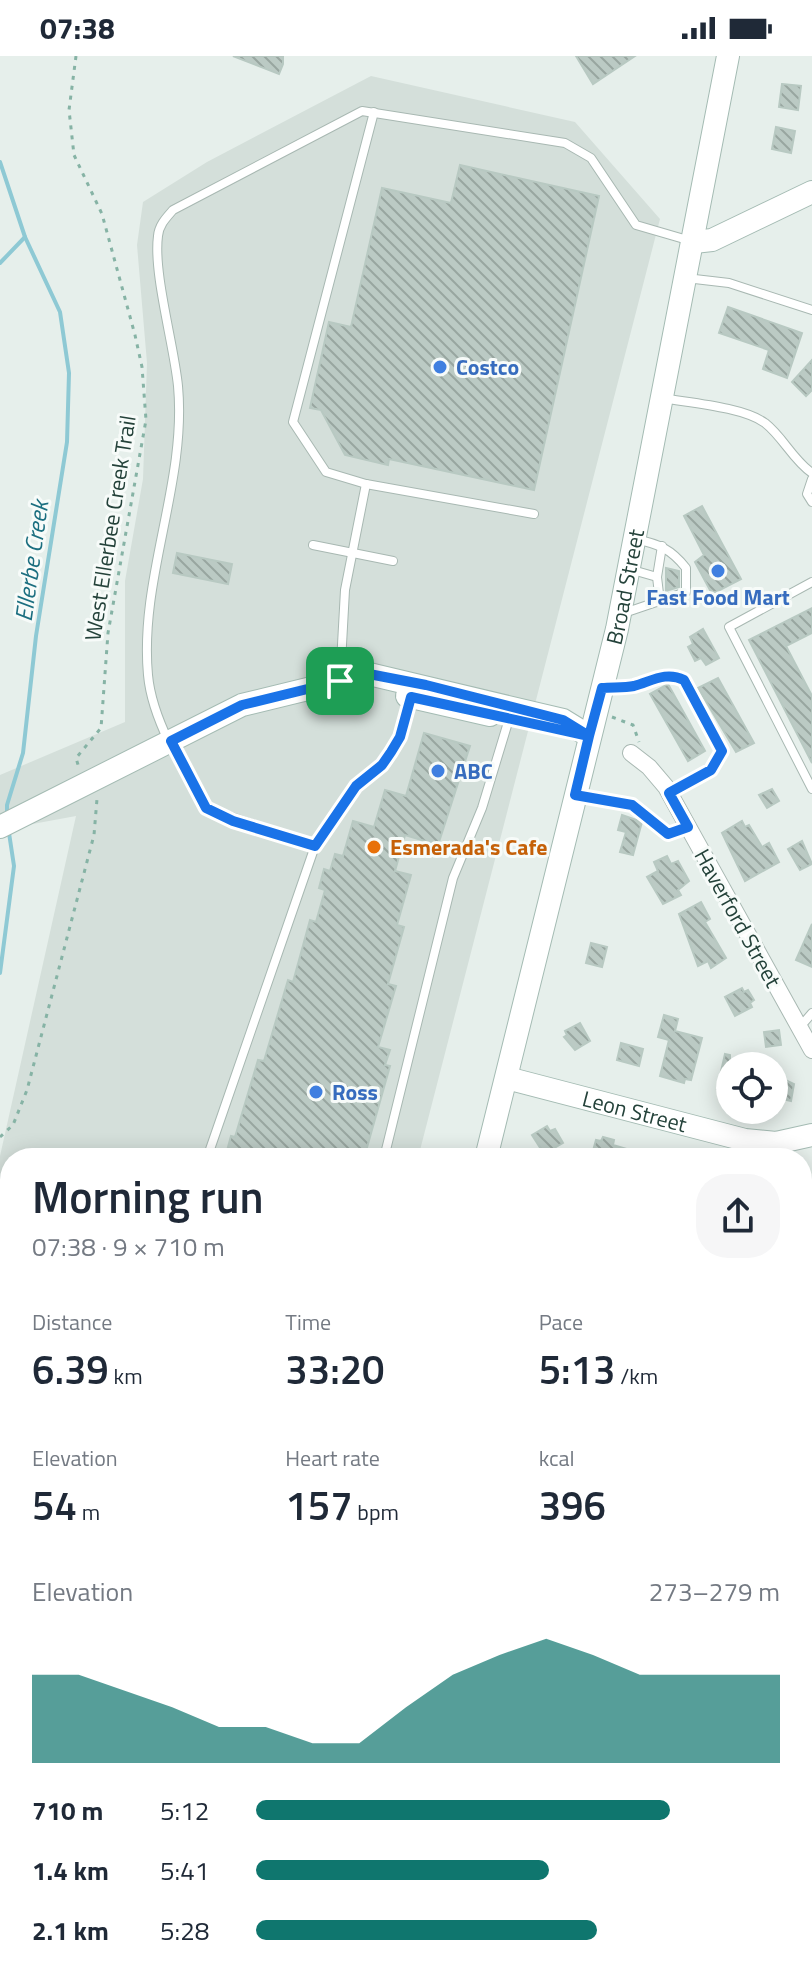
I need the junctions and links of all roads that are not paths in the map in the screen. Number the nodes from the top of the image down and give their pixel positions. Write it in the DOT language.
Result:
graph roads {
  1 [pos="728,56"];
  2 [pos="374,112"];
  3 [pos="812,192"];
  4 [pos="694,242"];
  5 [pos="684,278"];
  6 [pos="812,310"];
  7 [pos="661,398"];
  8 [pos="812,476"];
  9 [pos="366,484"];
  10 [pos="812,502"];
  11 [pos="534,514"];
  12 [pos="634,539"];
  13 [pos="313,545"];
  14 [pos="662,546"];
  15 [pos="353,552"];
  16 [pos="393,561"];
  17 [pos="628,569"];
  18 [pos="657,577"];
  19 [pos="812,582"];
  20 [pos="660,602"];
  21 [pos="620,614"];
  22 [pos="340,681"];
  23 [pos="602,688"];
  24 [pos="411,697"];
  25 [pos="509,719"];
  26 [pos="589,736"];
  27 [pos="171,741"];
  28 [pos="634,755"];
  29 [pos="812,789"];
  30 [pos="669,793"];
  31 [pos="575,795"];
  32 [pos="0,827"];
  33 [pos="688,827"];
  34 [pos="315,846"];
  35 [pos="812,1013"];
  36 [pos="800,1028"];
  37 [pos="812,1050"];
  38 [pos="507,1078"];
  39 [pos="812,1135"];
  40 [pos="210,1148"];
  41 [pos="386,1148"];
  42 [pos="489,1148"];
  1 -- 4 [label="main road, Broad Street"];
  2 -- 4 [label="lane"];
  2 -- 9 [label="lane"];
  2 -- 27 [label="lane"];
  3 -- 4 [label="main road"];
  4 -- 5 [label="main road, Broad Street"];
  5 -- 6 [label="lane"];
  5 -- 7 [label="main road, Broad Street"];
  7 -- 8 [label="lane"];
  7 -- 12 [label="main road, Broad Street"];
  8 -- 10 [label="lane"];
  9 -- 11 [label="lane"];
  9 -- 15 [label="lane"];
  12 -- 14 [label="lane"];
  12 -- 17 [label="main road, Broad Street"];
  13 -- 15 [label="lane"];
  14 -- 18 [label="lane"];
  14 -- 20 [label="lane"];
  15 -- 16 [label="lane"];
  15 -- 22 [label="lane"];
  17 -- 18 [label="lane"];
  17 -- 21 [label="main road, Broad Street"];
  18 -- 20 [label="lane"];
  19 -- 29 [label="lane"];
  20 -- 21 [label="lane"];
  21 -- 23 [label="main road, Broad Street"];
  22 -- 24 [label="main road"];
  22 -- 26 [label="main road"];
  22 -- 27 [label="main road"];
  23 -- 26 [label="main road, Broad Street"];
  23 -- 30 [label="lane"];
  24 -- 25 [label="main road"];
  24 -- 34 [label="lane"];
  25 -- 26 [label="main road"];
  25 -- 41 [label="lane"];
  26 -- 31 [label="main road, Broad Street"];
  27 -- 32 [label="main road"];
  27 -- 34 [label="lane"];
  28 -- 30 [label="street, Haverford Street"];
  30 -- 33 [label="street, Haverford Street"];
  31 -- 33 [label="lane"];
  31 -- 38 [label="main road, Broad Street"];
  33 -- 36 [label="street, Haverford Street"];
  34 -- 40 [label="lane"];
  35 -- 36 [label="lane"];
  36 -- 37 [label="street, Haverford Street"];
  38 -- 39 [label="main road, Leon Street"];
  38 -- 42 [label="main road, Broad Street"];
}
